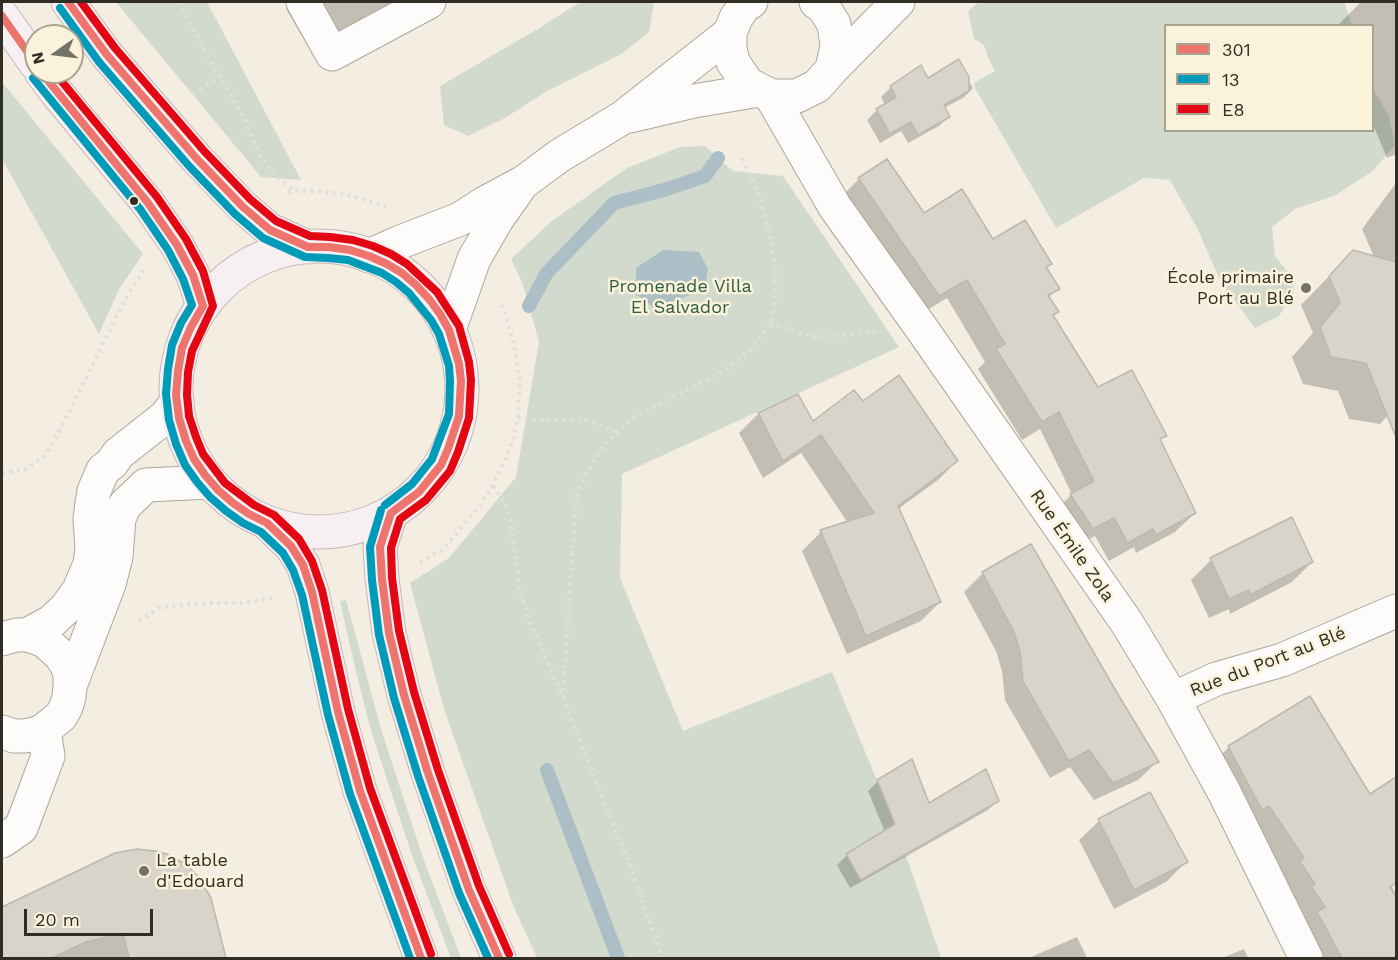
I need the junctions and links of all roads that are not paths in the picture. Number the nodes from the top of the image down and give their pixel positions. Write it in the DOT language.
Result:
graph roads {
  1 [pos="68,2"];
  2 [pos="303,2"];
  3 [pos="429,2"];
  4 [pos="817,2"];
  5 [pos="898,2"];
  6 [pos="738,14"];
  7 [pos="2,16"];
  8 [pos="24,47"];
  9 [pos="825,77"];
  10 [pos="50,84"];
  11 [pos="765,93"];
  12 [pos="622,118"];
  13 [pos="805,154"];
  14 [pos="524,182"];
  15 [pos="308,247"];
  16 [pos="369,256"];
  17 [pos="203,306"];
  18 [pos="449,330"];
  19 [pos="177,402"];
  20 [pos="210,482"];
  21 [pos="391,513"];
  22 [pos="267,523"];
  23 [pos="1396,611"];
  24 [pos="12,631"];
  25 [pos="70,686"];
  26 [pos="1173,699"];
  27 [pos="18,736"];
  28 [pos="2,841"];
  29 [pos="421,958"];
  30 [pos="499,958"];
  31 [pos="1306,958"];
  1 -- 15 [label="main road"];
  2 -- 3 [label="street"];
  4 -- 9 [label="street"];
  5 -- 9 [label="street"];
  6 -- 11 [label="street, Rue Émile Zola"];
  6 -- 12 [label="street"];
  7 -- 8 [label="main road"];
  9 -- 11 [label="street"];
  9 -- 13 [label="street"];
  10 -- 17 [label="main road"];
  11 -- 12 [label="street"];
  11 -- 13 [label="street, Rue Émile Zola"];
  12 -- 14 [label="street"];
  13 -- 26 [label="street, Rue Émile Zola"];
  14 -- 16 [label="street"];
  14 -- 18 [label="street"];
  15 -- 16 [label="main road"];
  15 -- 17 [label="main road"];
  16 -- 18 [label="main road"];
  17 -- 19 [label="main road"];
  18 -- 21 [label="main road"];
  19 -- 20 [label="main road"];
  19 -- 24 [label="street"];
  20 -- 22 [label="main road"];
  20 -- 25 [label="street"];
  21 -- 22 [label="main road"];
  21 -- 30 [label="main road"];
  22 -- 29 [label="main road"];
  23 -- 26 [label="street, Rue du Port au Blé"];
  24 -- 25 [label="street"];
  25 -- 27 [label="street"];
  26 -- 31 [label="street, Rue Émile Zola"];
  27 -- 28 [label="street"];
}
